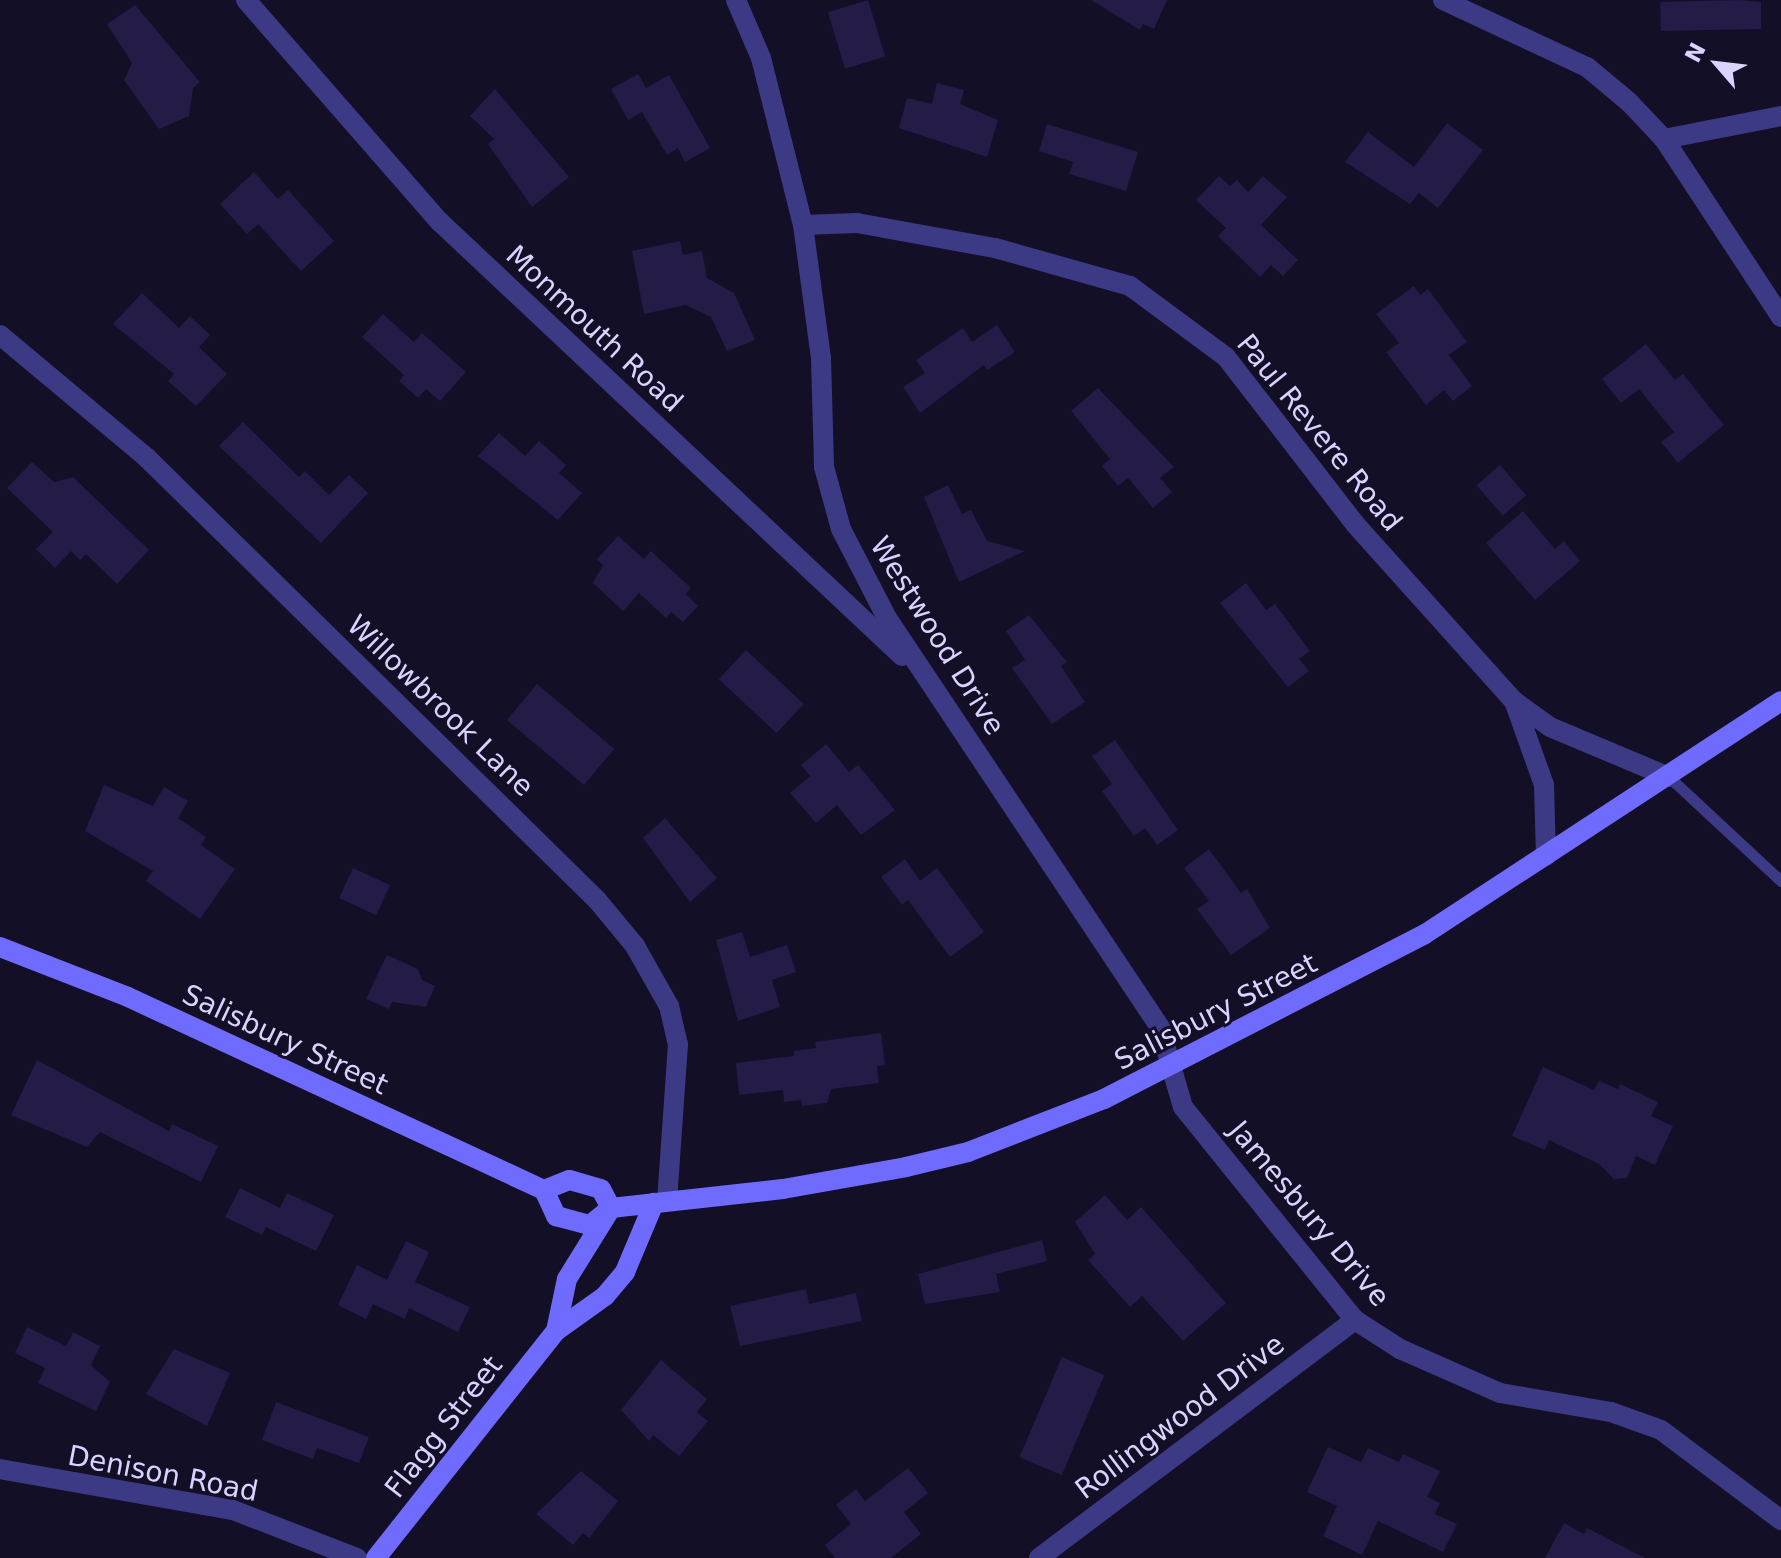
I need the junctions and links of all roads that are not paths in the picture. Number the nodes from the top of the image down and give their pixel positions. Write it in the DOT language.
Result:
graph roads {
  1 [pos="246,0"];
  2 [pos="736,0"];
  3 [pos="1443,0"];
  4 [pos="1781,116"];
  5 [pos="1664,139"];
  6 [pos="803,225"];
  7 [pos="1781,317"];
  8 [pos="0,335"];
  9 [pos="925,678"];
  10 [pos="1514,701"];
  11 [pos="1781,701"];
  12 [pos="1669,777"];
  13 [pos="1546,856"];
  14 [pos="1781,881"];
  15 [pos="0,947"];
  16 [pos="1171,1069"];
  17 [pos="544,1190"];
  18 [pos="660,1202"];
  19 [pos="611,1208"];
  20 [pos="1355,1320"];
  21 [pos="556,1331"];
  22 [pos="0,1469"];
  23 [pos="1781,1520"];
  24 [pos="357,1558"];
  25 [pos="376,1558"];
  26 [pos="1039,1558"];
  1 -- 9 [label="street, Monmouth Road"];
  2 -- 6 [label="street, Westwood Drive"];
  3 -- 5 [label="street"];
  4 -- 5 [label="street"];
  5 -- 7 [label="street"];
  6 -- 9 [label="street, Westwood Drive"];
  6 -- 10 [label="street, Paul Revere Road"];
  8 -- 18 [label="street, Willowbrook Lane"];
  9 -- 16 [label="street, Westwood Drive"];
  10 -- 12 [label="street, Paul Revere Road"];
  10 -- 13 [label="street, Paul Revere Road"];
  11 -- 12 [label="main road, Salisbury Street"];
  12 -- 13 [label="main road, Salisbury Street"];
  12 -- 14 [label="lane"];
  13 -- 16 [label="main road, Salisbury Street"];
  15 -- 17 [label="main road, Salisbury Street"];
  16 -- 18 [label="main road, Salisbury Street"];
  16 -- 20 [label="street, Jamesbury Drive"];
  17 -- 19 [label="main road"];
  17 -- 19 [label="main road, Salisbury Street"];
  18 -- 19 [label="main road, Salisbury Street"];
  18 -- 21 [label="main road, Flagg Street"];
  19 -- 21 [label="main road, Flagg Street"];
  20 -- 23 [label="street, Jamesbury Drive"];
  20 -- 26 [label="street, Rollingwood Drive"];
  21 -- 25 [label="main road, Flagg Street"];
  22 -- 24 [label="street, Denison Road"];
}
